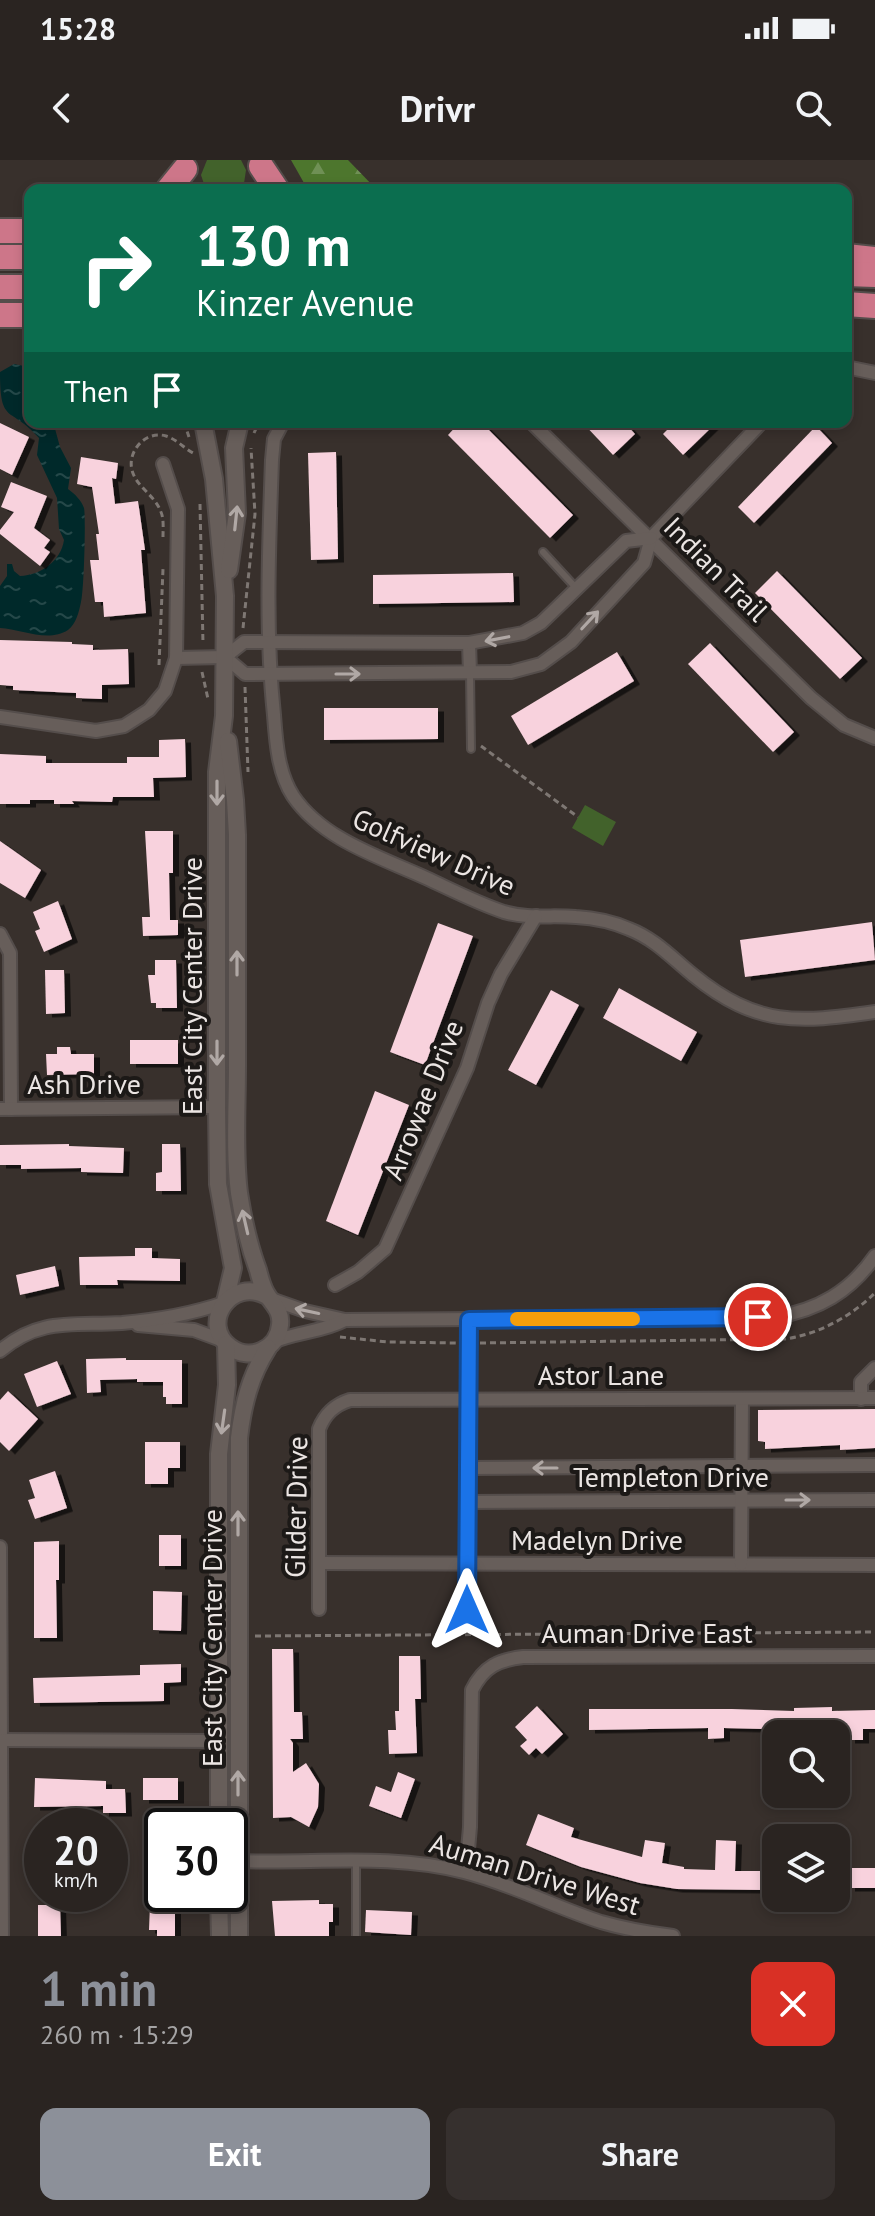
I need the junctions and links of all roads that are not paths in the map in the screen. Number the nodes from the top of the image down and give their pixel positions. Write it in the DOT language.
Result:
graph roads {
  1 [pos="187,169"];
  2 [pos="173,184"];
  3 [pos="0,231"];
  4 [pos="24,231"];
  5 [pos="0,257"];
  6 [pos="24,257"];
  7 [pos="852,257"];
  8 [pos="875,259"];
  9 [pos="852,274"];
  10 [pos="875,275"];
  11 [pos="0,287"];
  12 [pos="24,287"];
  13 [pos="852,304"];
  14 [pos="875,306"];
  15 [pos="0,315"];
  16 [pos="24,315"];
  17 [pos="852,316"];
  18 [pos="875,317"];
  19 [pos="852,368"];
  20 [pos="875,373"];
  21 [pos="204,428"];
  22 [pos="239,428"];
  23 [pos="280,428"];
  24 [pos="537,428"];
  25 [pos="756,428"];
  26 [pos="163,464"];
  27 [pos="651,538"];
  28 [pos="543,552"];
  29 [pos="577,589"];
  30 [pos="225,596"];
  31 [pos="269,642"];
  32 [pos="469,643"];
  33 [pos="225,657"];
  34 [pos="176,658"];
  35 [pos="270,673"];
  36 [pos="470,673"];
  37 [pos="224,716"];
  38 [pos="0,717"];
  39 [pos="875,738"];
  40 [pos="471,749"];
  41 [pos="536,916"];
  42 [pos="0,934"];
  43 [pos="875,1012"];
  44 [pos="217,1107"];
  45 [pos="6,1109"];
  46 [pos="875,1256"];
  47 [pos="335,1285"];
  48 [pos="268,1298"];
  49 [pos="225,1303"];
  50 [pos="345,1320"];
  51 [pos="469,1320"];
  52 [pos="123,1323"];
  53 [pos="225,1342"];
  54 [pos="271,1345"];
  55 [pos="0,1351"];
  56 [pos="875,1368"];
  57 [pos="868,1398"];
  58 [pos="468,1399"];
  59 [pos="742,1399"];
  60 [pos="331,1410"];
  61 [pos="875,1465"];
  62 [pos="741,1467"];
  63 [pos="468,1468"];
  64 [pos="875,1500"];
  65 [pos="741,1501"];
  66 [pos="468,1502"];
  67 [pos="0,1547"];
  68 [pos="319,1563"];
  69 [pos="468,1563"];
  70 [pos="741,1564"];
  71 [pos="875,1565"];
  72 [pos="319,1609"];
  73 [pos="467,1610"];
  74 [pos="875,1656"];
  75 [pos="1,1740"];
  76 [pos="219,1741"];
  77 [pos="219,1808"];
  78 [pos="239,1808"];
  79 [pos="248,1861"];
  80 [pos="356,1861"];
  81 [pos="466,1872"];
  82 [pos="219,1912"];
  83 [pos="239,1912"];
  84 [pos="2,1936"];
  85 [pos="220,1936"];
  86 [pos="239,1936"];
  87 [pos="356,1936"];
  88 [pos="673,1936"];
  1 -- 2 [label="highway"];
  3 -- 4 [label="highway"];
  5 -- 6 [label="highway"];
  7 -- 8 [label="highway"];
  9 -- 10 [label="highway"];
  11 -- 12 [label="highway"];
  13 -- 14 [label="highway"];
  15 -- 16 [label="highway"];
  17 -- 18 [label="highway"];
  19 -- 20 [label="street"];
  21 -- 30 [label="street, East City Center Drive"];
  30 -- 22 [label="street, East City Center Drive, one-way"];
  23 -- 31 [label="street"];
  24 -- 27 [label="street, Indian Trail"];
  25 -- 27 [label="street"];
  26 -- 34 [label="street"];
  27 -- 29 [label="street"];
  36 -- 27 [label="street, one-way"];
  27 -- 39 [label="street, Indian Trail"];
  28 -- 29 [label="lane"];
  29 -- 32 [label="street, one-way"];
  30 -- 33 [label="street, East City Center Drive"];
  31 -- 32 [label="street"];
  31 -- 33 [label="street"];
  31 -- 35 [label="street, Golfview Drive"];
  32 -- 36 [label="street"];
  33 -- 34 [label="street"];
  33 -- 35 [label="street"];
  33 -- 37 [label="street, East City Center Drive"];
  34 -- 38 [label="street"];
  35 -- 36 [label="street, one-way"];
  35 -- 41 [label="street, Golfview Drive"];
  36 -- 40 [label="lane"];
  37 -- 44 [label="street, East City Center Drive, one-way"];
  48 -- 37 [label="street, East City Center Drive, one-way"];
  41 -- 43 [label="street, Golfview Drive"];
  41 -- 47 [label="street, Arrowae Drive"];
  42 -- 45 [label="street"];
  44 -- 45 [label="street, Ash Drive"];
  44 -- 49 [label="street, East City Center Drive"];
  46 -- 51 [label="street"];
  48 -- 49 [label="street"];
  50 -- 48 [label="street, one-way"];
  48 -- 54 [label="street"];
  49 -- 52 [label="street"];
  49 -- 53 [label="street"];
  50 -- 51 [label="street"];
  50 -- 54 [label="street"];
  51 -- 58 [label="street"];
  52 -- 53 [label="street"];
  52 -- 55 [label="street"];
  53 -- 54 [label="street"];
  53 -- 76 [label="street, East City Center Drive, one-way"];
  78 -- 54 [label="street, East City Center Drive, one-way"];
  56 -- 57 [label="street"];
  57 -- 59 [label="street, Astor Lane"];
  58 -- 59 [label="street, Astor Lane"];
  58 -- 60 [label="street, Astor Lane"];
  58 -- 63 [label="street"];
  59 -- 62 [label="street"];
  60 -- 68 [label="street, Gilder Drive"];
  61 -- 62 [label="street, Templeton Drive"];
  62 -- 63 [label="street, Templeton Drive, one-way"];
  62 -- 65 [label="street"];
  63 -- 66 [label="street"];
  65 -- 64 [label="street, Templeton Drive, one-way"];
  65 -- 66 [label="street, Templeton Drive"];
  65 -- 70 [label="street"];
  66 -- 69 [label="street"];
  67 -- 75 [label="street"];
  68 -- 69 [label="street, Madelyn Drive"];
  68 -- 72 [label="street, Gilder Drive"];
  69 -- 70 [label="street, Madelyn Drive"];
  69 -- 73 [label="street"];
  70 -- 71 [label="street, Madelyn Drive"];
  74 -- 81 [label="street, Auman Drive East"];
  75 -- 76 [label="street"];
  75 -- 84 [label="street"];
  76 -- 77 [label="street, East City Center Drive"];
  79 -- 80 [label="street, Auman Drive West"];
  80 -- 81 [label="street, Auman Drive West"];
  80 -- 87 [label="lane"];
  81 -- 88 [label="street, Auman Drive West"];
  82 -- 85 [label="street"];
  83 -- 86 [label="street, East City Center Drive"];
}
